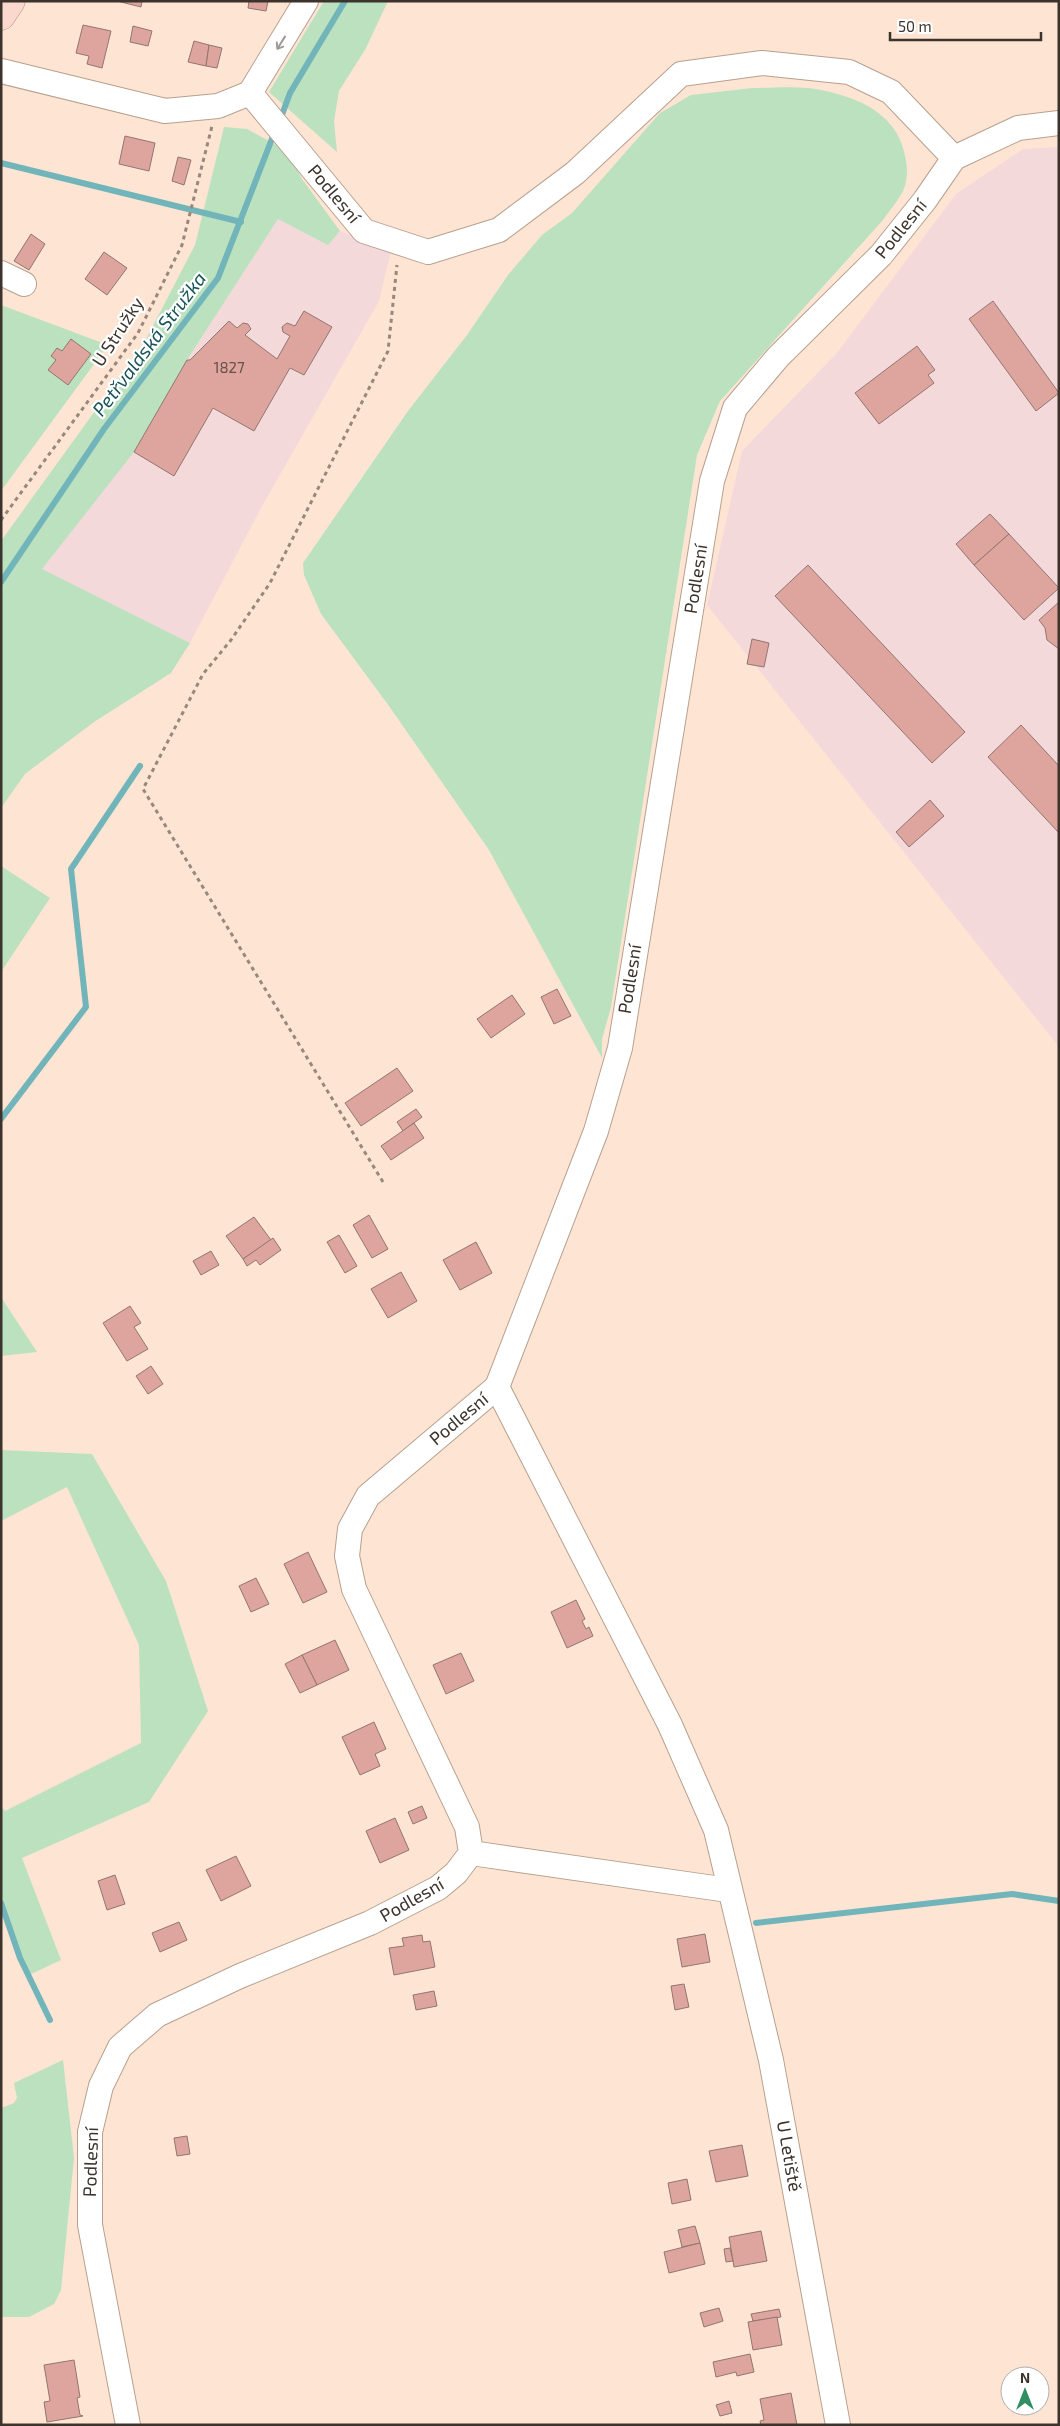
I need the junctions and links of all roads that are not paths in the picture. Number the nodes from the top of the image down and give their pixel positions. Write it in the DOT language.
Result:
graph roads {
  1 [pos="11,1"];
  2 [pos="306,1"];
  3 [pos="1,16"];
  4 [pos="1,71"];
  5 [pos="250,93"];
  6 [pos="1059,123"];
  7 [pos="954,158"];
  8 [pos="1,273"];
  9 [pos="24,284"];
  10 [pos="496,1387"];
  11 [pos="471,1853"];
  12 [pos="728,1890"];
  13 [pos="128,2425"];
  14 [pos="838,2425"];
  1 -- 3 [label="main road"];
  2 -- 5 [label="street, one-way"];
  4 -- 5 [label="street"];
  5 -- 7 [label="street, Podlesní"];
  6 -- 7 [label="street"];
  7 -- 10 [label="street, Podlesní"];
  8 -- 9 [label="street"];
  10 -- 11 [label="street, Podlesní"];
  10 -- 12 [label="street, U Letiště"];
  11 -- 12 [label="street"];
  11 -- 13 [label="street, Podlesní"];
  12 -- 14 [label="street, U Letiště"];
}
